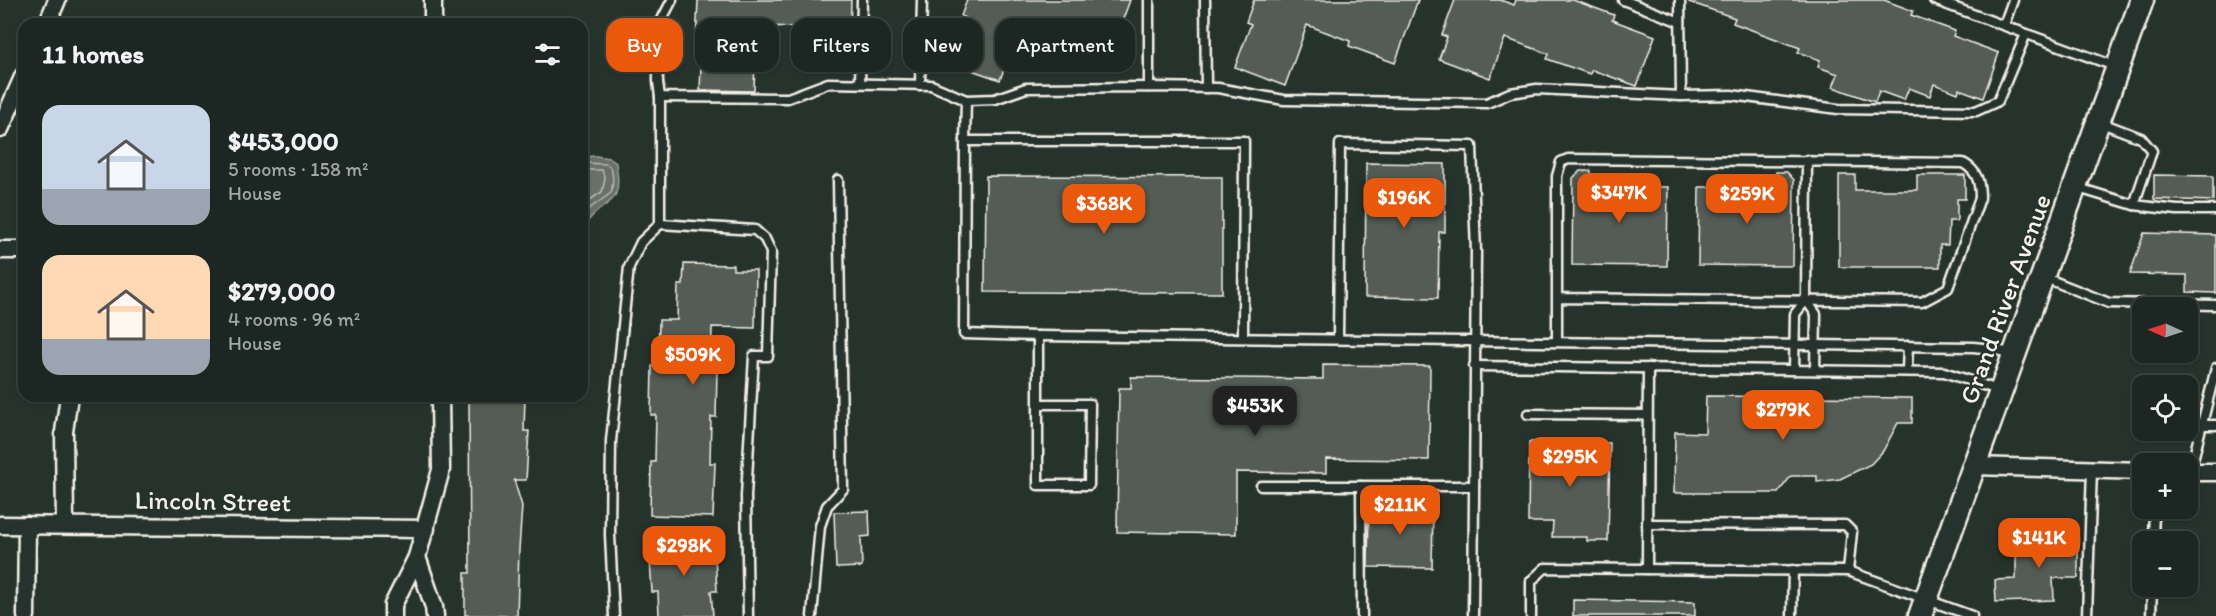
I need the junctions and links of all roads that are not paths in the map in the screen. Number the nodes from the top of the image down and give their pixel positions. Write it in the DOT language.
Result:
graph roads {
  1 [pos="57,0"];
  2 [pos="433,0"];
  3 [pos="672,0"];
  4 [pos="862,0"];
  5 [pos="922,0"];
  6 [pos="1149,0"];
  7 [pos="1205,0"];
  8 [pos="1623,0"];
  9 [pos="1680,0"];
  10 [pos="1934,0"];
  11 [pos="2013,0"];
  12 [pos="2142,0"];
  13 [pos="50,18"];
  14 [pos="433,18"];
  15 [pos="1680,22"];
  16 [pos="2004,25"];
  17 [pos="2026,34"];
  18 [pos="2118,67"];
  19 [pos="860,83"];
  20 [pos="920,85"];
  21 [pos="1149,87"];
  22 [pos="1206,88"];
  23 [pos="18,91"];
  24 [pos="1681,96"];
  25 [pos="660,97"];
  26 [pos="966,100"];
  27 [pos="2098,122"];
  28 [pos="0,129"];
  29 [pos="965,141"];
  30 [pos="1808,160"];
  31 [pos="838,180"];
  32 [pos="2075,187"];
  33 [pos="2134,205"];
  34 [pos="2216,210"];
  35 [pos="660,224"];
  36 [pos="0,250"];
  37 [pos="18,250"];
  38 [pos="2043,276"];
  39 [pos="1557,298"];
  40 [pos="1806,300"];
  41 [pos="2216,305"];
  42 [pos="1038,336"];
  43 [pos="1243,338"];
  44 [pos="1338,339"];
  45 [pos="1474,340"];
  46 [pos="1557,341"];
  47 [pos="1794,345"];
  48 [pos="1816,345"];
  49 [pos="1908,346"];
  50 [pos="2013,355"];
  51 [pos="1474,366"];
  52 [pos="1648,368"];
  53 [pos="2216,368"];
  54 [pos="1794,370"];
  55 [pos="1815,370"];
  56 [pos="1907,371"];
  57 [pos="2001,391"];
  58 [pos="68,402"];
  59 [pos="440,402"];
  60 [pos="1039,404"];
  61 [pos="1528,414"];
  62 [pos="1647,416"];
  63 [pos="2202,425"];
  64 [pos="2216,425"];
  65 [pos="2194,453"];
  66 [pos="1975,466"];
  67 [pos="2092,469"];
  68 [pos="2132,471"];
  69 [pos="2198,472"];
  70 [pos="2216,472"];
  71 [pos="1261,486"];
  72 [pos="1361,486"];
  73 [pos="1474,486"];
  74 [pos="1647,524"];
  75 [pos="0,525"];
  76 [pos="27,525"];
  77 [pos="65,525"];
  78 [pos="426,529"];
  79 [pos="417,557"];
  80 [pos="1647,569"];
  81 [pos="1793,570"];
  82 [pos="1848,571"];
  83 [pos="2152,597"];
  84 [pos="1923,607"];
  85 [pos="26,616"];
  86 [pos="393,616"];
  87 [pos="435,616"];
  88 [pos="614,616"];
  89 [pos="748,616"];
  90 [pos="812,616"];
  91 [pos="1362,616"];
  92 [pos="1473,616"];
  93 [pos="1531,616"];
  94 [pos="1792,616"];
  95 [pos="1972,616"];
  96 [pos="2087,616"];
  97 [pos="2151,616"];
  1 -- 13 [label="street"];
  2 -- 14 [label="street"];
  3 -- 25 [label="lane"];
  4 -- 19 [label="lane"];
  5 -- 20 [label="lane"];
  6 -- 21 [label="lane"];
  7 -- 22 [label="lane"];
  8 -- 15 [label="lane"];
  9 -- 15 [label="lane"];
  10 -- 16 [label="lane"];
  11 -- 16 [label="lane"];
  12 -- 18 [label="main road, Grand River Avenue"];
  15 -- 24 [label="lane"];
  16 -- 17 [label="lane"];
  17 -- 18 [label="lane"];
  17 -- 24 [label="lane"];
  18 -- 27 [label="main road, Grand River Avenue"];
  19 -- 20 [label="lane"];
  19 -- 25 [label="lane"];
  20 -- 26 [label="lane"];
  21 -- 22 [label="lane"];
  21 -- 26 [label="lane"];
  22 -- 24 [label="lane"];
  23 -- 28 [label="street"];
  25 -- 35 [label="lane"];
  26 -- 29 [label="lane"];
  27 -- 32 [label="main road, Grand River Avenue"];
  27 -- 33 [label="lane"];
  29 -- 42 [label="lane"];
  29 -- 43 [label="lane"];
  30 -- 39 [label="lane"];
  30 -- 40 [label="lane"];
  30 -- 40 [label="lane"];
  31 -- 90 [label="lane"];
  32 -- 33 [label="lane"];
  32 -- 38 [label="main road, Grand River Avenue"];
  33 -- 34 [label="lane"];
  35 -- 88 [label="lane"];
  35 -- 89 [label="lane"];
  36 -- 37 [label="street"];
  38 -- 41 [label="lane"];
  38 -- 50 [label="main road, Grand River Avenue"];
  39 -- 40 [label="lane"];
  39 -- 46 [label="lane"];
  40 -- 47 [label="lane"];
  40 -- 48 [label="lane"];
  42 -- 43 [label="lane"];
  42 -- 60 [label="lane"];
  43 -- 44 [label="lane"];
  44 -- 45 [label="lane"];
  44 -- 45 [label="lane"];
  45 -- 46 [label="lane"];
  45 -- 51 [label="lane"];
  46 -- 47 [label="lane"];
  47 -- 48 [label="lane"];
  47 -- 54 [label="lane"];
  48 -- 49 [label="lane"];
  48 -- 55 [label="lane"];
  49 -- 50 [label="lane"];
  49 -- 56 [label="lane"];
  50 -- 57 [label="main road, Grand River Avenue"];
  51 -- 52 [label="lane"];
  51 -- 73 [label="lane"];
  52 -- 54 [label="lane"];
  52 -- 62 [label="lane"];
  53 -- 63 [label="lane"];
  54 -- 55 [label="lane"];
  55 -- 56 [label="lane"];
  56 -- 57 [label="lane"];
  57 -- 66 [label="main road, Grand River Avenue"];
  58 -- 77 [label="street"];
  59 -- 78 [label="street"];
  60 -- 60 [label="lane"];
  61 -- 62 [label="lane"];
  62 -- 74 [label="lane"];
  63 -- 64 [label="lane"];
  63 -- 65 [label="lane"];
  66 -- 67 [label="street"];
  66 -- 84 [label="main road, Grand River Avenue"];
  67 -- 68 [label="street"];
  67 -- 96 [label="lane"];
  69 -- 70 [label="street"];
  71 -- 72 [label="lane"];
  72 -- 73 [label="lane"];
  72 -- 91 [label="lane"];
  73 -- 92 [label="lane"];
  74 -- 80 [label="lane"];
  74 -- 82 [label="lane"];
  75 -- 76 [label="street, Lincoln Street"];
  76 -- 77 [label="street, Lincoln Street"];
  76 -- 85 [label="street"];
  77 -- 78 [label="street, Lincoln Street"];
  78 -- 79 [label="street"];
  79 -- 86 [label="street"];
  79 -- 87 [label="street"];
  80 -- 81 [label="lane"];
  80 -- 93 [label="lane"];
  81 -- 82 [label="lane"];
  81 -- 94 [label="lane"];
  82 -- 84 [label="lane"];
  83 -- 97 [label="lane"];
  84 -- 95 [label="lane"];
}
